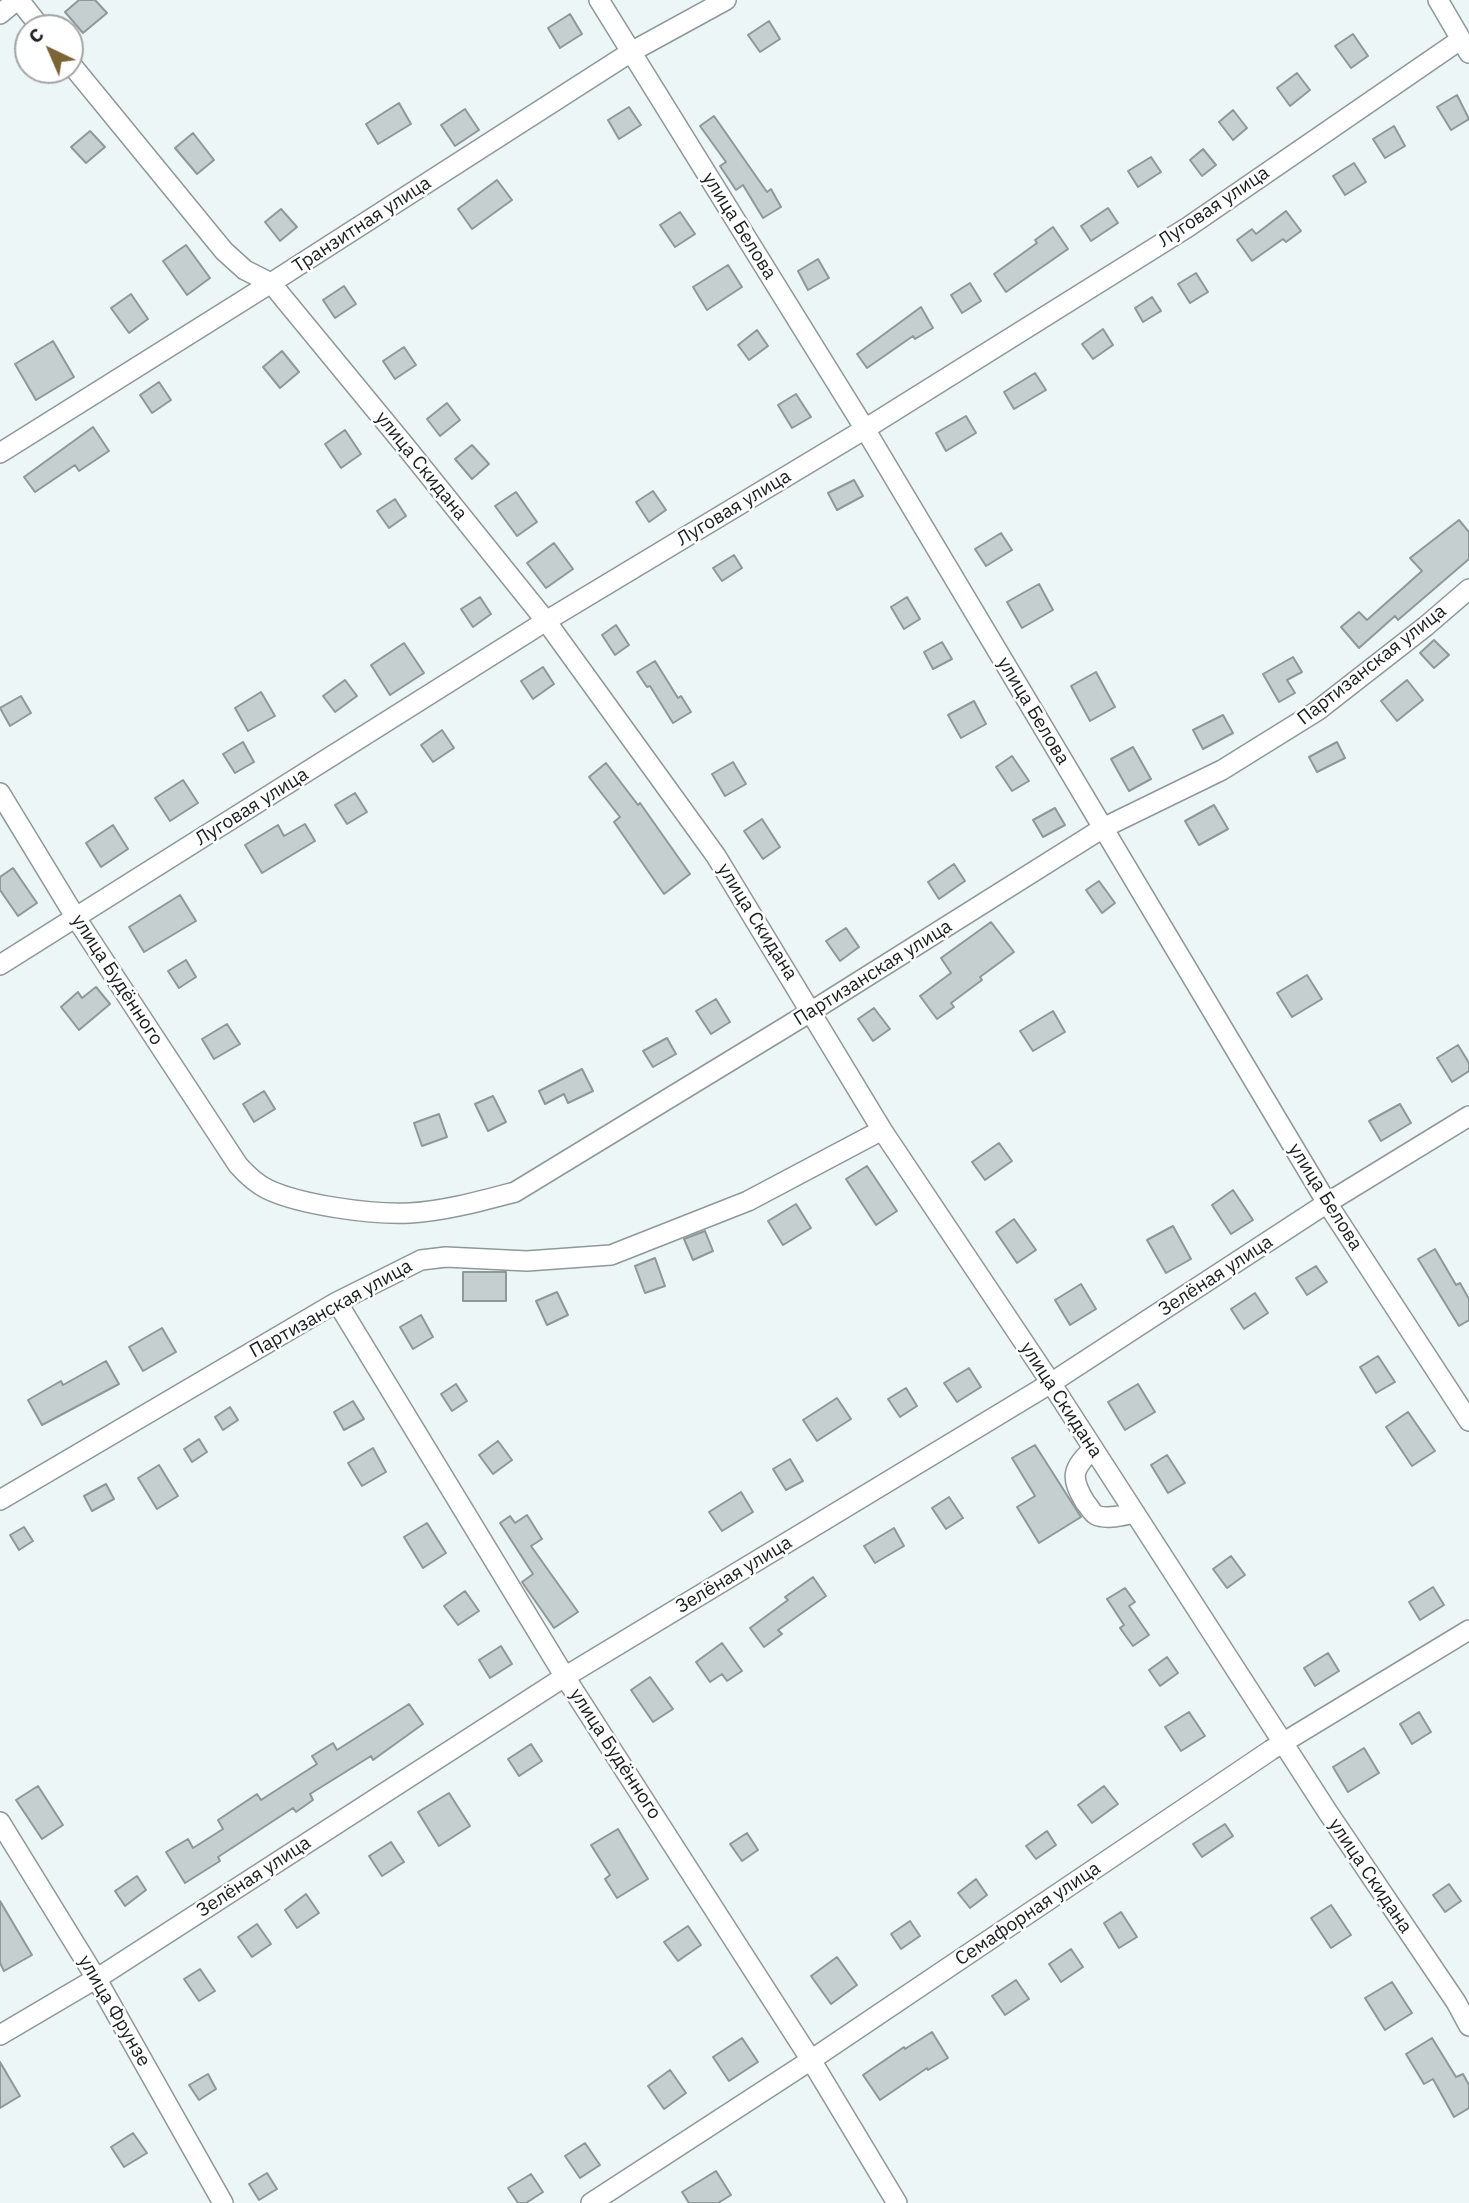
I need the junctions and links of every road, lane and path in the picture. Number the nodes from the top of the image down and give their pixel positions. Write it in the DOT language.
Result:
graph roads {
  1 [pos="18,0"];
  2 [pos="599,0"];
  3 [pos="726,0"];
  4 [pos="1438,0"];
  5 [pos="0,14"];
  6 [pos="30,14"];
  7 [pos="1465,47"];
  8 [pos="631,52"];
  9 [pos="84,80"];
  10 [pos="271,284"];
  11 [pos="865,429"];
  12 [pos="0,453"];
  13 [pos="1469,589"];
  14 [pos="546,621"];
  15 [pos="0,793"];
  16 [pos="1103,828"];
  17 [pos="76,918"];
  18 [pos="0,965"];
  19 [pos="812,1012"];
  20 [pos="1469,1116"];
  21 [pos="882,1130"];
  22 [pos="238,1165"];
  23 [pos="1327,1203"];
  24 [pos="337,1302"];
  25 [pos="1051,1383"];
  26 [pos="1469,1421"];
  27 [pos="1093,1449"];
  28 [pos="0,1500"];
  29 [pos="1135,1513"];
  30 [pos="1469,1630"];
  31 [pos="565,1677"];
  32 [pos="1283,1743"];
  33 [pos="0,1822"];
  34 [pos="96,1978"];
  35 [pos="1469,2026"];
  36 [pos="0,2035"];
  37 [pos="811,2060"];
  38 [pos="223,2203"];
  39 [pos="591,2203"];
  40 [pos="897,2203"];
  1 -- 5 [label="street"];
  1 -- 6 [label="street"];
  2 -- 8 [label="street, улица Белова"];
  3 -- 8 [label="street, Транзитная улица"];
  4 -- 7 [label="street"];
  7 -- 11 [label="street, Луговая улица"];
  8 -- 10 [label="street, Транзитная улица"];
  8 -- 11 [label="street, улица Белова"];
  9 -- 10 [label="street, улица Скидана"];
  10 -- 12 [label="street, Транзитная улица"];
  10 -- 14 [label="street, улица Скидана"];
  11 -- 14 [label="street, Луговая улица"];
  11 -- 16 [label="street, улица Белова"];
  13 -- 16 [label="street, Партизанская улица"];
  14 -- 17 [label="street, Луговая улица"];
  14 -- 19 [label="street, улица Скидана"];
  15 -- 17 [label="street, улица Будённого"];
  16 -- 19 [label="street, Партизанская улица"];
  16 -- 23 [label="street, улица Белова"];
  17 -- 18 [label="street, Луговая улица"];
  17 -- 22 [label="street, улица Будённого"];
  19 -- 21 [label="street, улица Скидана"];
  19 -- 22 [label="street, Партизанская улица"];
  20 -- 23 [label="street, Зелёная улица"];
  21 -- 24 [label="street, Партизанская улица"];
  21 -- 25 [label="street, улица Скидана"];
  23 -- 25 [label="street, Зелёная улица"];
  23 -- 26 [label="street, улица Белова"];
  24 -- 28 [label="street, Партизанская улица"];
  24 -- 31 [label="street, улица Будённого"];
  25 -- 27 [label="street, улица Скидана"];
  25 -- 31 [label="street, Зелёная улица"];
  27 -- 29 [label="street, улица Скидана"];
  27 -- 29 [label="street"];
  29 -- 32 [label="street, улица Скидана"];
  30 -- 32 [label="street, Семафорная улица"];
  31 -- 34 [label="street, Зелёная улица"];
  31 -- 37 [label="street, улица Будённого"];
  32 -- 35 [label="street, улица Скидана"];
  32 -- 37 [label="street, Семафорная улица"];
  33 -- 34 [label="street, улица Фрунзе"];
  34 -- 36 [label="street, Зелёная улица"];
  34 -- 38 [label="street, улица Фрунзе"];
  37 -- 39 [label="street, Семафорная улица"];
  37 -- 40 [label="street, улица Будённого"];
}
